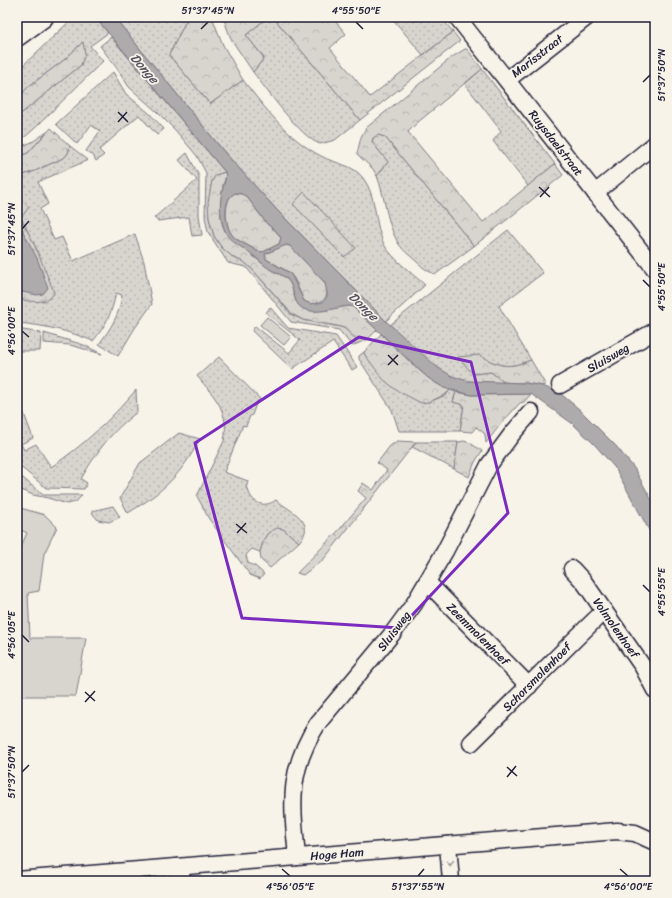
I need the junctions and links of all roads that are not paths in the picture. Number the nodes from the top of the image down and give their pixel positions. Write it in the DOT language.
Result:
graph roads {
  1 [pos="43,17"];
  2 [pos="457,17"];
  3 [pos="587,17"];
  4 [pos="17,36"];
  5 [pos="507,80"];
  6 [pos="655,144"];
  7 [pos="596,193"];
  8 [pos="655,269"];
  9 [pos="655,331"];
  10 [pos="560,385"];
  11 [pos="531,412"];
  12 [pos="572,569"];
  13 [pos="427,582"];
  14 [pos="604,611"];
  15 [pos="529,686"];
  16 [pos="655,690"];
  17 [pos="471,743"];
  18 [pos="655,842"];
  19 [pos="448,845"];
  20 [pos="297,858"];
  21 [pos="181,874"];
  22 [pos="17,880"];
  23 [pos="451,881"];
  1 -- 4 [label="main road"];
  2 -- 5 [label="street, Ruysdaelstraat"];
  3 -- 5 [label="street, Marisstraat"];
  5 -- 7 [label="street, Ruysdaelstraat"];
  6 -- 7 [label="street"];
  7 -- 8 [label="street, Ruysdaelstraat"];
  9 -- 10 [label="street, Sluisweg"];
  11 -- 13 [label="street, Sluisweg"];
  12 -- 14 [label="street, Volmolenhoef"];
  13 -- 15 [label="street, Zeemmolenhoef"];
  13 -- 20 [label="street, Sluisweg"];
  14 -- 15 [label="street, Schorsmolenhoef"];
  14 -- 16 [label="street, Volmolenhoef"];
  15 -- 17 [label="street, Schorsmolenhoef"];
  18 -- 19 [label="street, Hoge Ham"];
  19 -- 20 [label="street, Hoge Ham"];
  19 -- 23 [label="street, one-way"];
  20 -- 21 [label="street, Hoge Ham"];
  21 -- 22 [label="street, Hoge Ham"];
}
